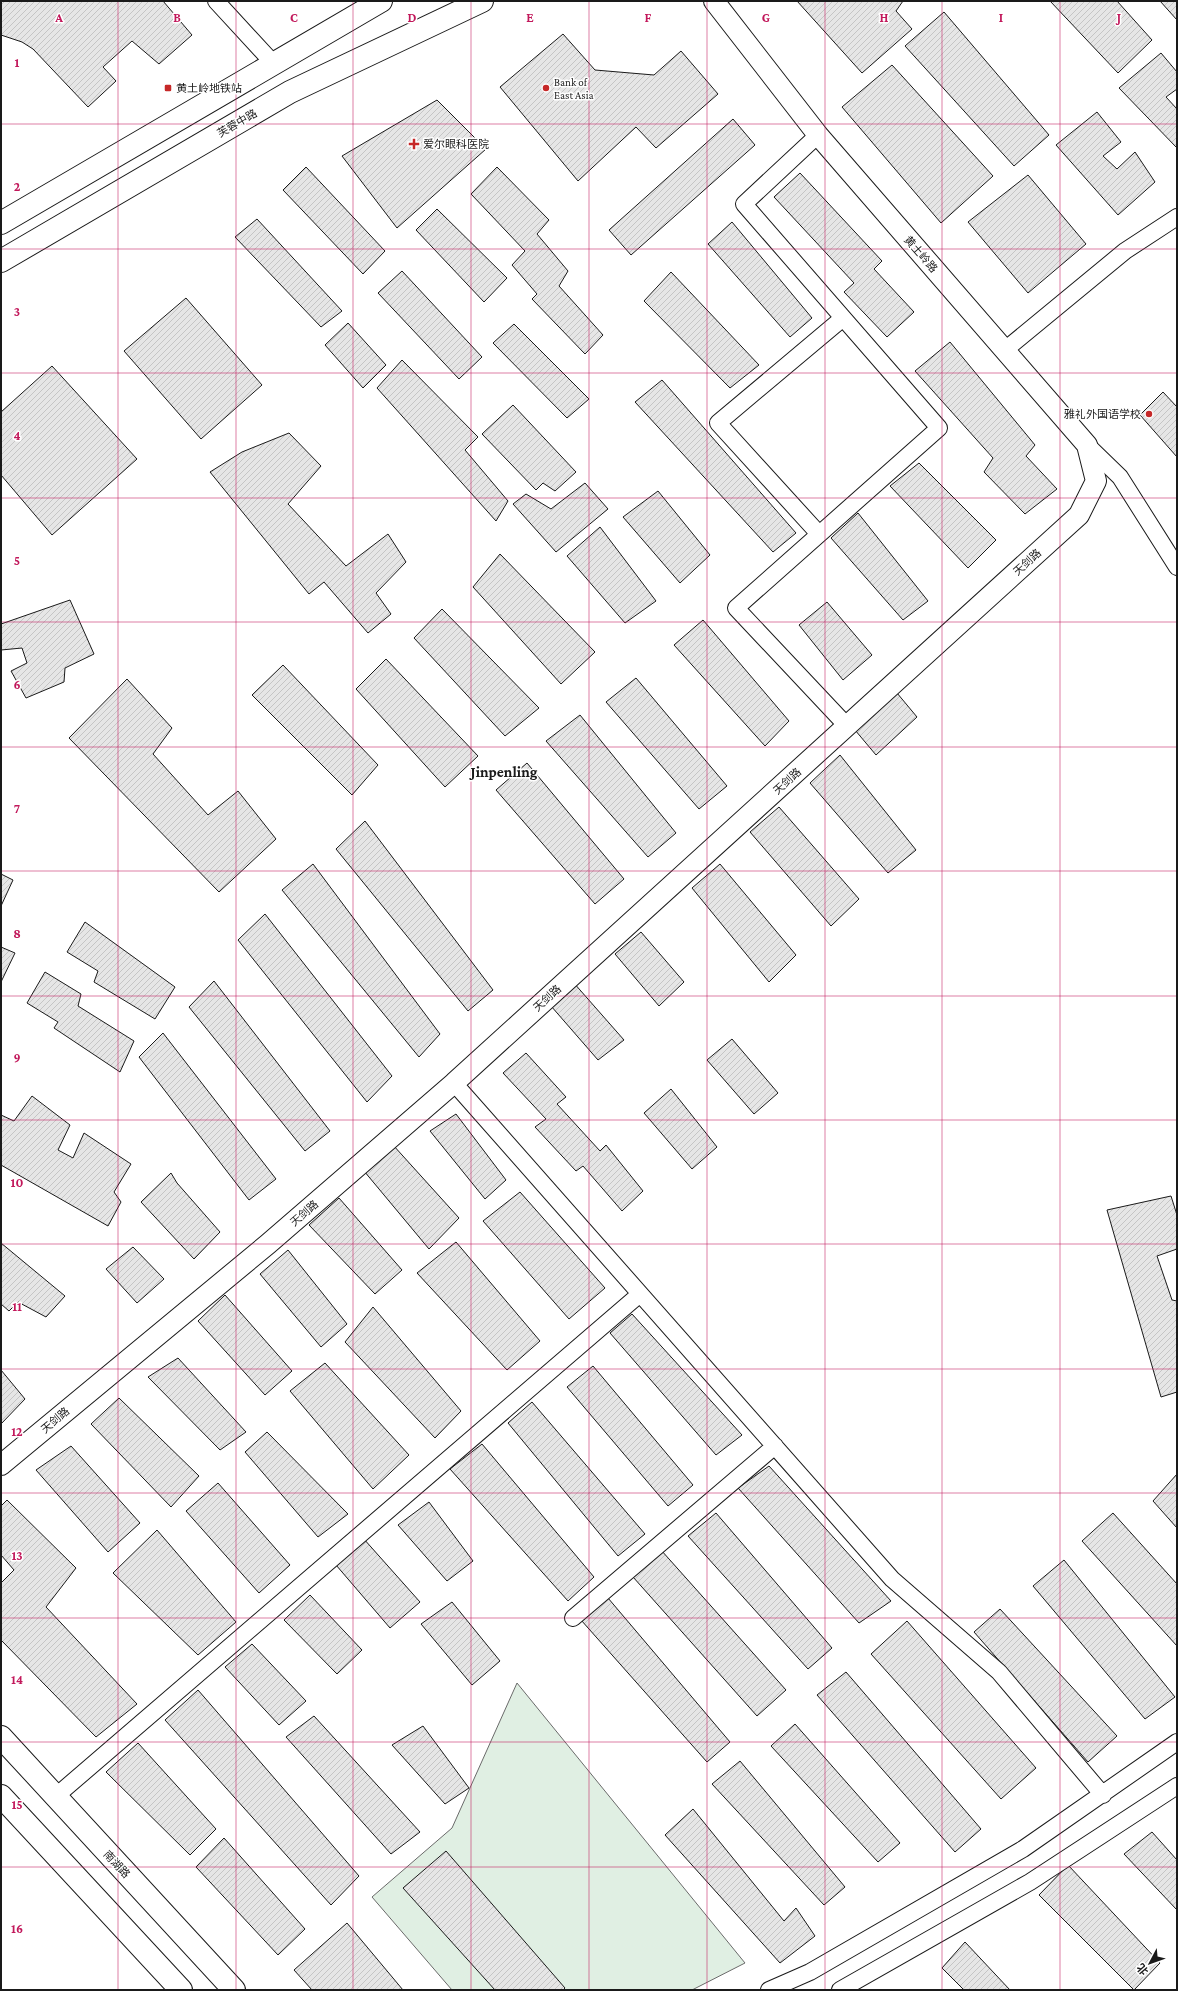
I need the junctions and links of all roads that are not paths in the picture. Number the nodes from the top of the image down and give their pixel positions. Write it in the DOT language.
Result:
graph roads {
  1 [pos="216,1"];
  2 [pos="381,1"];
  3 [pos="482,1"];
  4 [pos="714,1"];
  5 [pos="274,64"];
  6 [pos="818,135"];
  7 [pos="1177,217"];
  8 [pos="1,223"];
  9 [pos="1,261"];
  10 [pos="843,318"];
  11 [pos="1005,350"];
  12 [pos="1087,445"];
  13 [pos="1079,515"];
  14 [pos="819,534"];
  15 [pos="1177,567"];
  16 [pos="847,726"];
  17 [pos="454,1083"];
  18 [pos="640,1294"];
  19 [pos="775,1446"];
  20 [pos="1,1465"];
  21 [pos="572,1618"];
  22 [pos="1,1737"];
  23 [pos="1177,1742"];
  24 [pos="1177,1786"];
  25 [pos="1102,1795"];
  26 [pos="1,1796"];
  27 [pos="55,1797"];
  28 [pos="181,1990"];
  29 [pos="234,1990"];
  30 [pos="769,1990"];
  31 [pos="840,1990"];
  1 -- 5 [label="street"];
  2 -- 5 [label="main road"];
  3 -- 9 [label="main road, 芙蓉中路"];
  4 -- 6 [label="street, 黄土岭路"];
  5 -- 8 [label="main road"];
  6 -- 10 [label="street"];
  6 -- 11 [label="street, 黄土岭路"];
  7 -- 11 [label="street"];
  10 -- 14 [label="street"];
  10 -- 14 [label="street"];
  11 -- 12 [label="street, 黄土岭路"];
  12 -- 13 [label="street, 黄土岭路"];
  12 -- 15 [label="street"];
  13 -- 16 [label="street, 天剑路"];
  14 -- 16 [label="street"];
  16 -- 17 [label="street, 天剑路"];
  17 -- 18 [label="street"];
  17 -- 20 [label="street, 天剑路"];
  18 -- 19 [label="street"];
  18 -- 27 [label="street"];
  19 -- 21 [label="street"];
  19 -- 25 [label="street"];
  22 -- 27 [label="main road, 南湖路"];
  23 -- 25 [label="street"];
  24 -- 31 [label="street"];
  25 -- 30 [label="street"];
  26 -- 28 [label="main road"];
  27 -- 29 [label="main road, 南湖路"];
}
